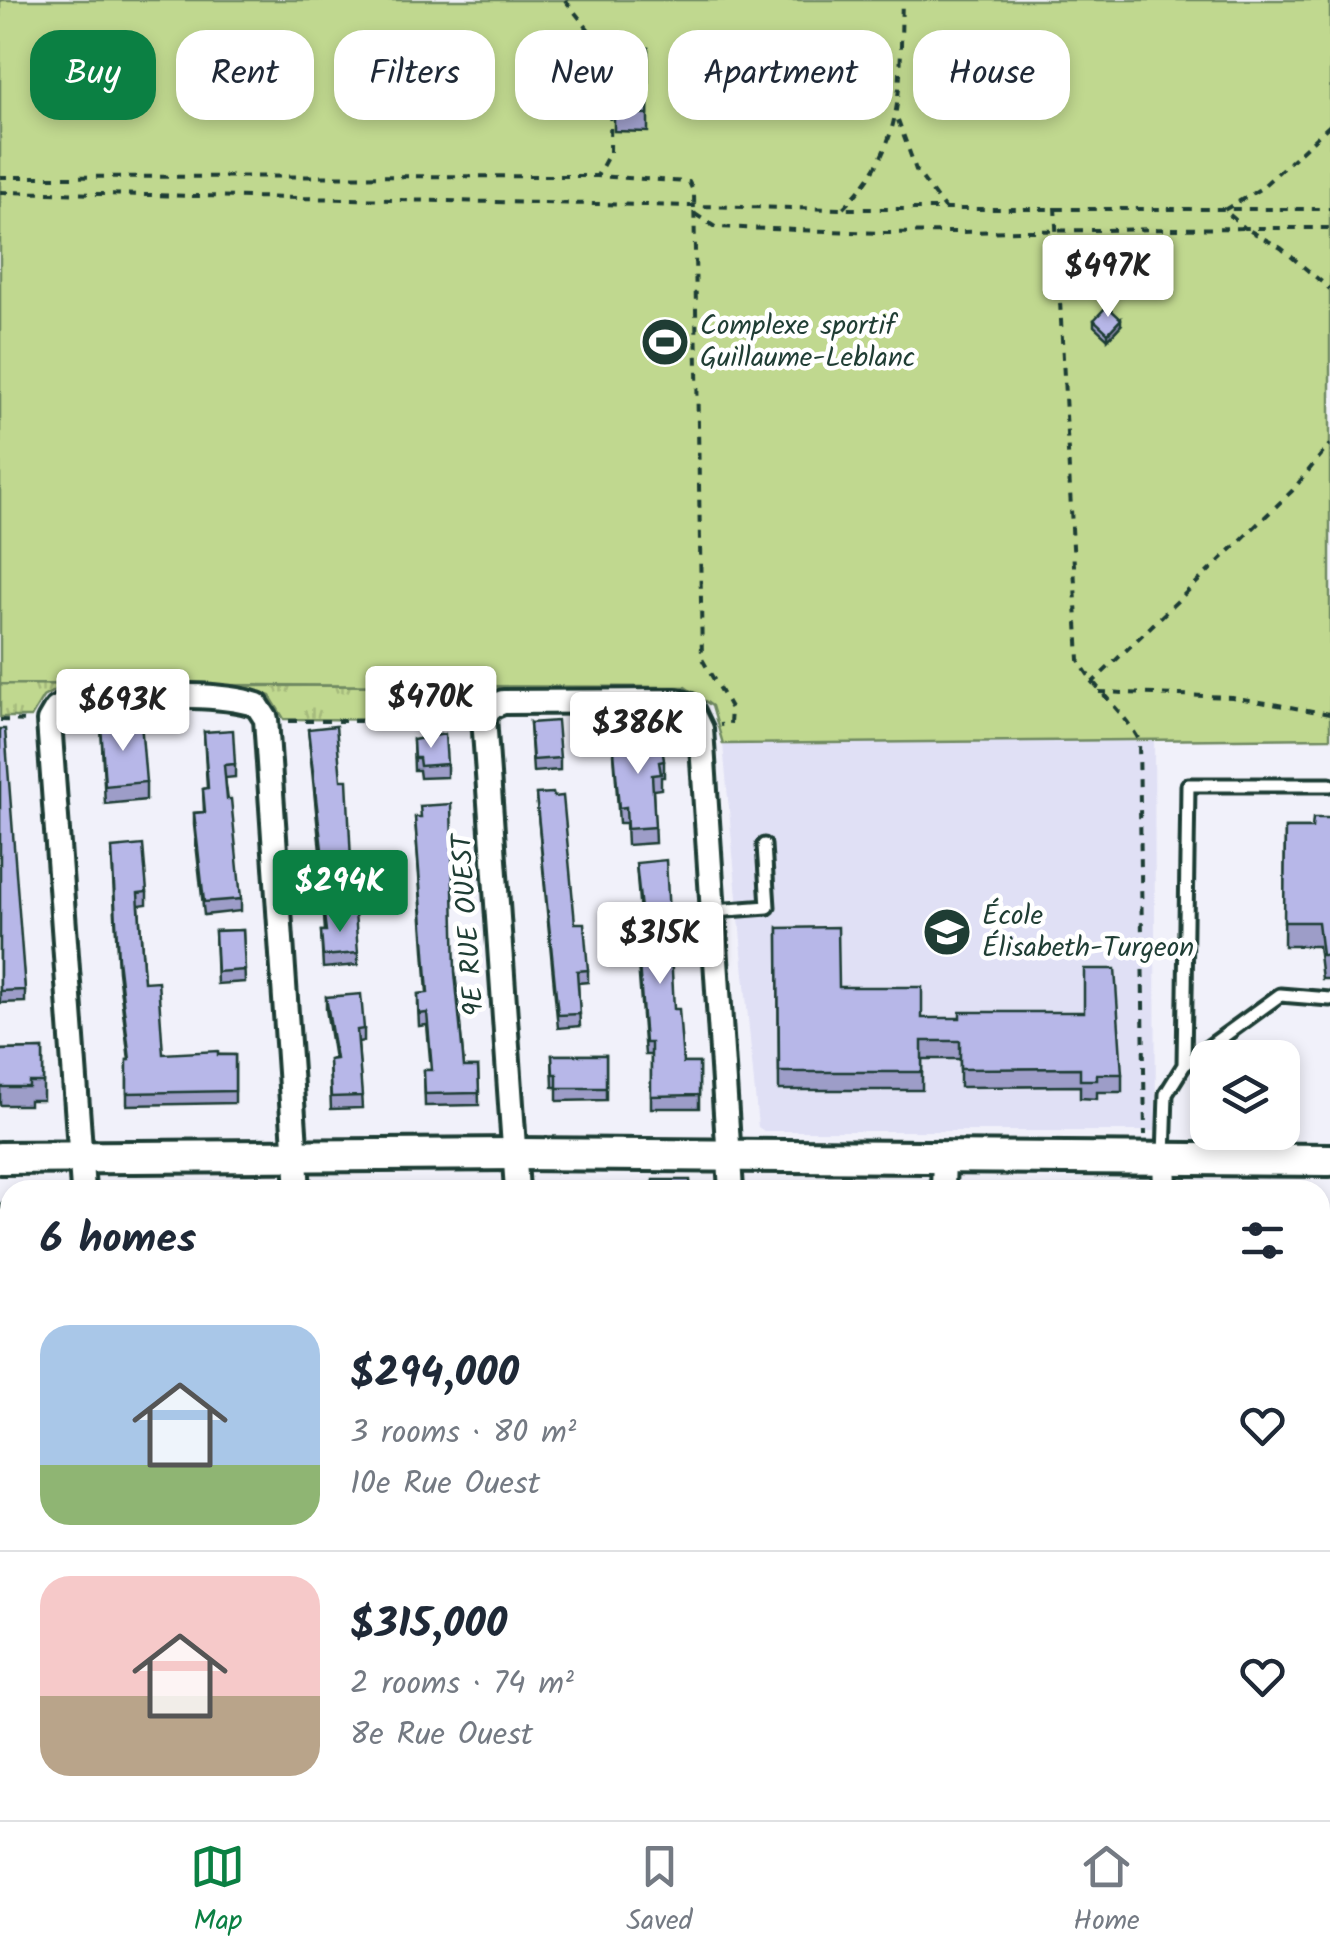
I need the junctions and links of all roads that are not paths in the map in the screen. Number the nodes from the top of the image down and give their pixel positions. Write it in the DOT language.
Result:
graph roads {
  1 [pos="1330,785"];
  2 [pos="764,845"];
  3 [pos="714,911"];
  4 [pos="1330,999"];
  5 [pos="1184,1066"];
  6 [pos="517,1154"];
  7 [pos="731,1156"];
  8 [pos="944,1157"];
  9 [pos="1155,1157"];
  10 [pos="0,1158"];
  11 [pos="297,1158"];
  12 [pos="1330,1160"];
  13 [pos="84,1175"];
  14 [pos="298,1180"];
  15 [pos="517,1180"];
  16 [pos="731,1180"];
  17 [pos="944,1180"];
  18 [pos="1162,1180"];
  1 -- 5 [label="lane"];
  2 -- 3 [label="lane"];
  3 -- 6 [label="street, 9E RUE OUEST"];
  3 -- 7 [label="street"];
  4 -- 5 [label="lane"];
  5 -- 9 [label="lane"];
  6 -- 7 [label="street"];
  6 -- 11 [label="street"];
  6 -- 15 [label="street, 9E RUE OUEST"];
  7 -- 8 [label="street"];
  7 -- 16 [label="street"];
  8 -- 9 [label="street"];
  8 -- 17 [label="street"];
  9 -- 12 [label="street"];
  9 -- 18 [label="street"];
  10 -- 13 [label="street"];
  11 -- 13 [label="street"];
  11 -- 13 [label="street"];
  11 -- 14 [label="street"];
}
